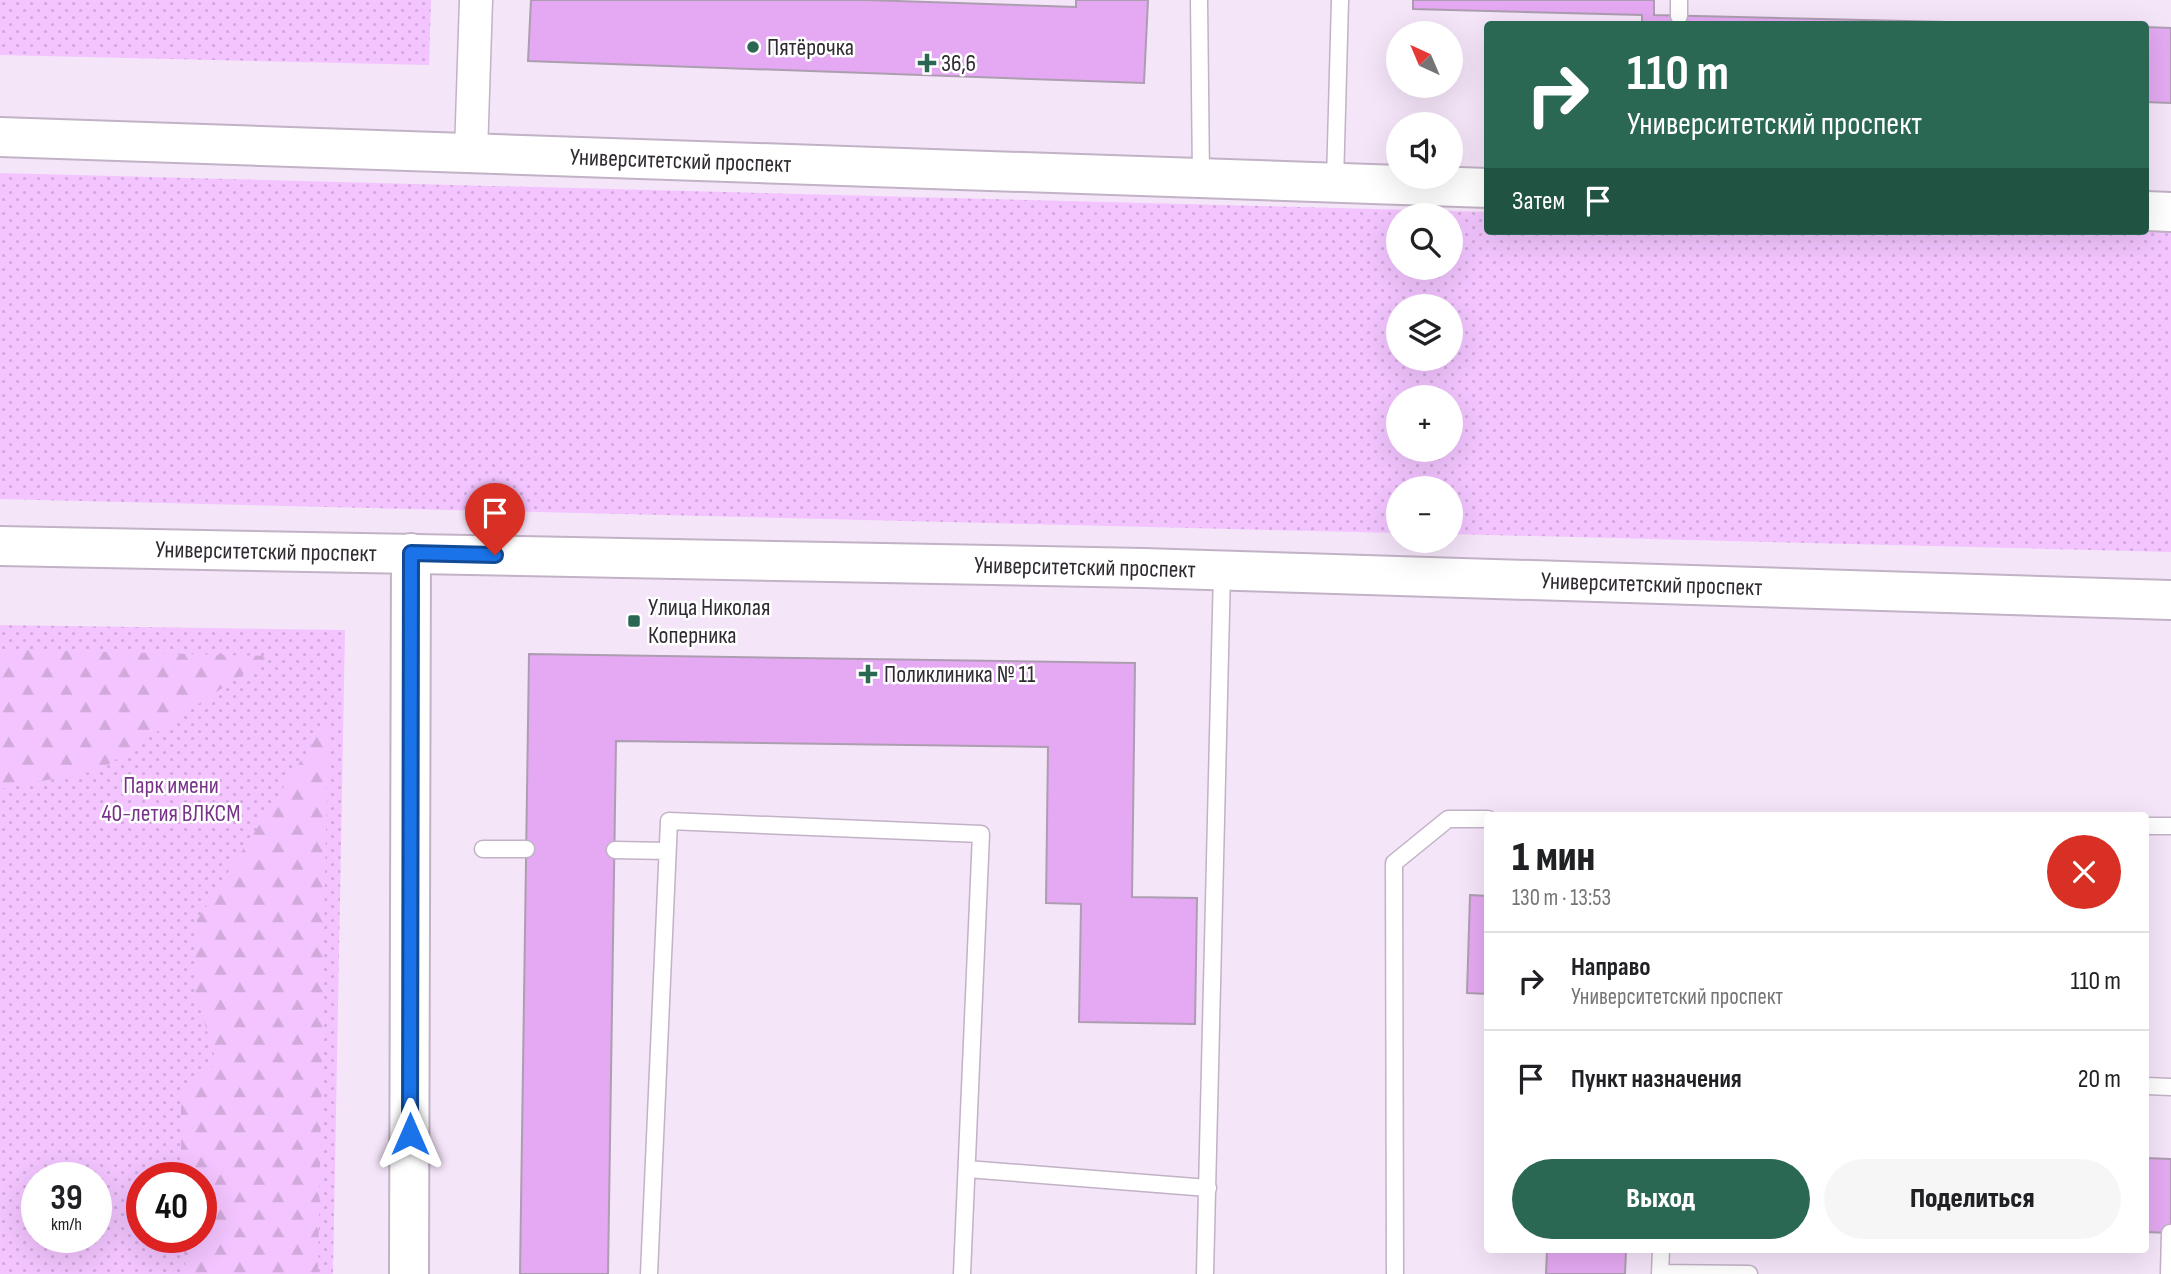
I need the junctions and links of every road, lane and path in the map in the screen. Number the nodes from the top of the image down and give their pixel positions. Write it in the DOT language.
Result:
graph roads {
  1 [pos="476,0"];
  2 [pos="1199,0"];
  3 [pos="1340,0"];
  4 [pos="0,137"];
  5 [pos="471,153"];
  6 [pos="1201,177"];
  7 [pos="1335,182"];
  8 [pos="1484,188"];
  9 [pos="2149,211"];
  10 [pos="2171,212"];
  11 [pos="0,546"];
  12 [pos="411,553"];
  13 [pos="1222,571"];
  14 [pos="2171,600"];
  15 [pos="1484,819"];
  16 [pos="2149,826"];
  17 [pos="2171,826"];
  18 [pos="483,849"];
  19 [pos="526,849"];
  20 [pos="615,850"];
  21 [pos="667,851"];
  22 [pos="2149,1086"];
  23 [pos="2171,1087"];
  24 [pos="967,1169"];
  25 [pos="1208,1188"];
  26 [pos="2170,1233"];
  27 [pos="1661,1253"];
  28 [pos="1660,1273"];
  29 [pos="409,1274"];
  30 [pos="649,1274"];
  31 [pos="962,1274"];
  32 [pos="1205,1274"];
  33 [pos="1395,1274"];
  34 [pos="1749,1274"];
  35 [pos="2169,1274"];
  1 -- 5 [label="street"];
  2 -- 6 [label="lane"];
  3 -- 7 [label="lane"];
  4 -- 5 [label="main road, Университетский проспект"];
  5 -- 6 [label="main road, Университетский проспект"];
  6 -- 7 [label="main road, Университетский проспект"];
  7 -- 8 [label="main road, Университетский проспект"];
  9 -- 10 [label="main road"];
  11 -- 12 [label="main road, Университетский проспект"];
  12 -- 13 [label="main road, Университетский проспект"];
  12 -- 29 [label="main road"];
  13 -- 14 [label="main road, Университетский проспект"];
  13 -- 25 [label="lane"];
  15 -- 33 [label="lane"];
  16 -- 17 [label="lane"];
  18 -- 19 [label="lane"];
  20 -- 21 [label="lane"];
  21 -- 24 [label="lane"];
  21 -- 30 [label="lane"];
  22 -- 23 [label="lane"];
  24 -- 25 [label="lane"];
  24 -- 31 [label="lane"];
  25 -- 32 [label="lane"];
  26 -- 35 [label="lane"];
  27 -- 28 [label="lane"];
  28 -- 34 [label="lane"];
}
